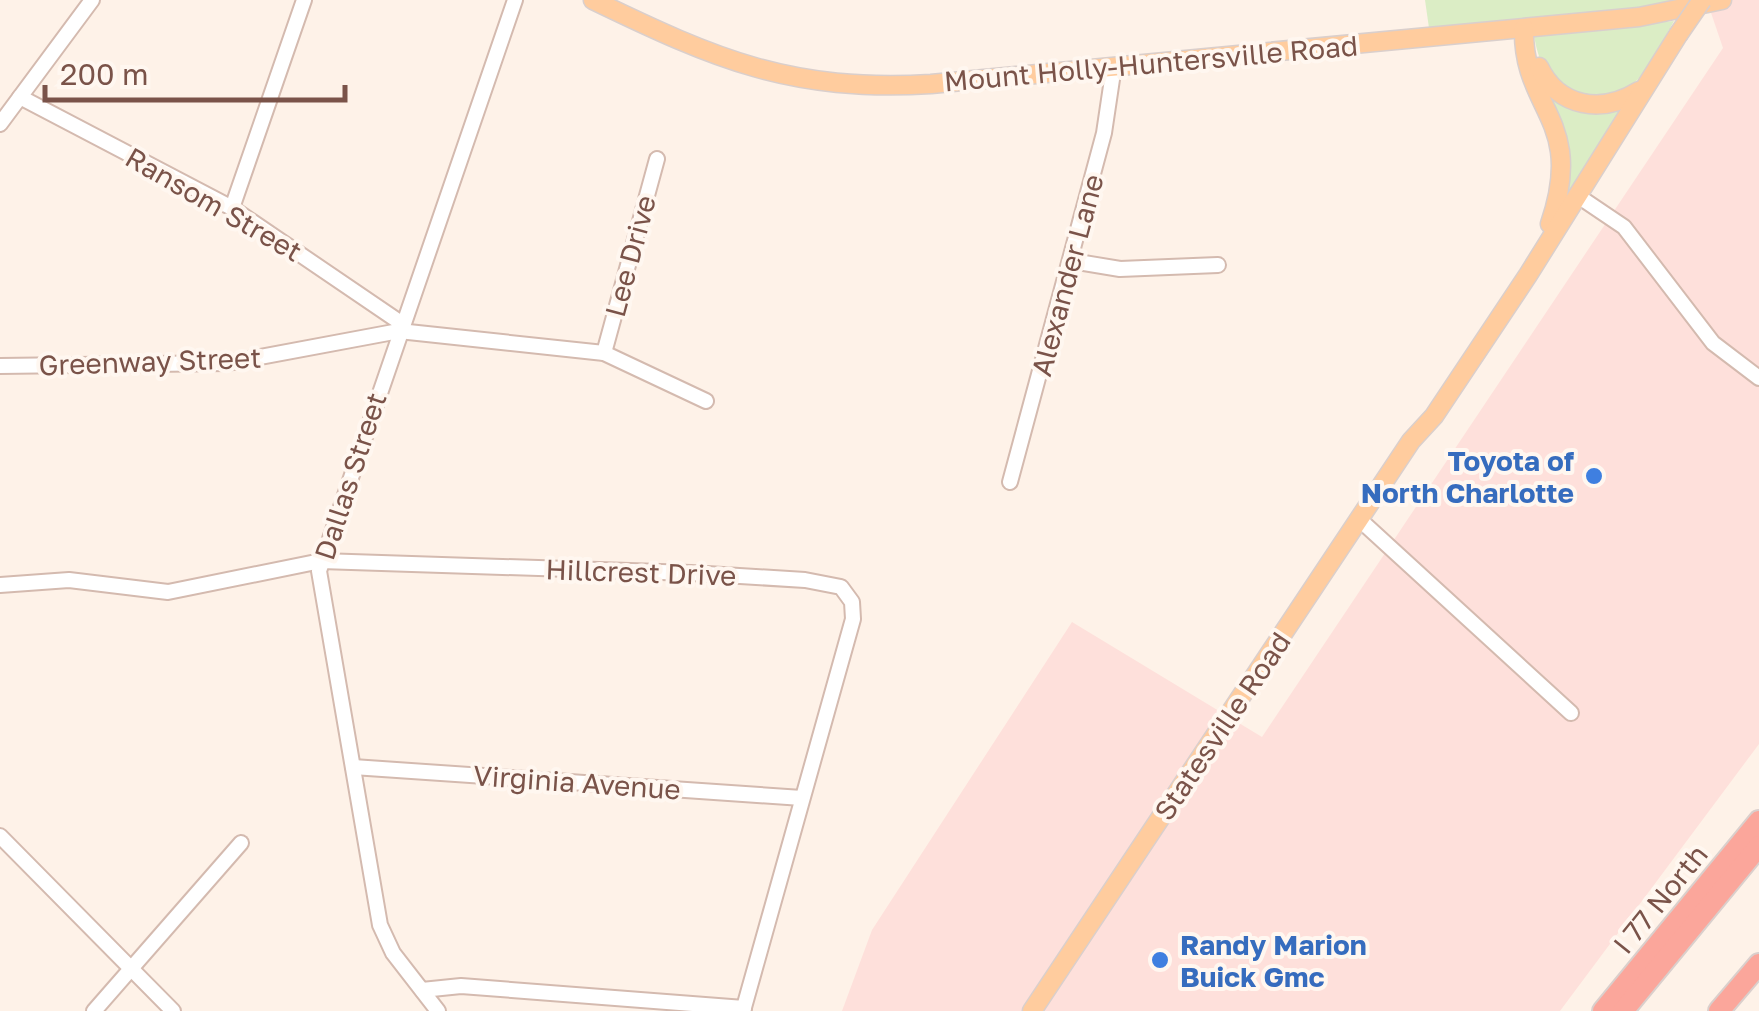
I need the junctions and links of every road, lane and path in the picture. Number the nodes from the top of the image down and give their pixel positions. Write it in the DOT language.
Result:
graph roads {
  1 [pos="92,0"];
  2 [pos="304,0"];
  3 [pos="515,0"];
  4 [pos="593,0"];
  5 [pos="1702,0"];
  6 [pos="1722,0"];
  7 [pos="1524,28"];
  8 [pos="1114,66"];
  9 [pos="1644,88"];
  10 [pos="20,97"];
  11 [pos="0,124"];
  12 [pos="1610,140"];
  13 [pos="657,159"];
  14 [pos="1578,196"];
  15 [pos="232,208"];
  16 [pos="1550,224"];
  17 [pos="1072,261"];
  18 [pos="1218,265"];
  19 [pos="400,327"];
  20 [pos="604,353"];
  21 [pos="0,366"];
  22 [pos="1759,378"];
  23 [pos="706,401"];
  24 [pos="1411,441"];
  25 [pos="1010,482"];
  26 [pos="1359,520"];
  27 [pos="320,562"];
  28 [pos="0,584"];
  29 [pos="1571,713"];
  30 [pos="352,767"];
  31 [pos="802,798"];
  32 [pos="1759,822"];
  33 [pos="0,836"];
  34 [pos="242,843"];
  35 [pos="1759,846"];
  36 [pos="1759,964"];
  37 [pos="132,970"];
  38 [pos="1759,984"];
  39 [pos="422,990"];
  40 [pos="743,1009"];
  41 [pos="94,1011"];
  42 [pos="172,1011"];
  43 [pos="438,1011"];
  44 [pos="1032,1011"];
  45 [pos="1603,1011"];
  46 [pos="1623,1011"];
  47 [pos="1720,1011"];
  48 [pos="1736,1011"];
  1 -- 10 [label="street"];
  2 -- 15 [label="street"];
  3 -- 19 [label="street, Dallas Street"];
  4 -- 8 [label="main road, Mount Holly-Huntersville Road"];
  5 -- 9 [label="main road, Statesville Road, bridge"];
  6 -- 7 [label="main road, Mount Holly-Huntersville Road"];
  7 -- 8 [label="main road, Mount Holly-Huntersville Road"];
  7 -- 9 [label="main road"];
  7 -- 16 [label="main road"];
  8 -- 17 [label="street, Alexander Lane"];
  9 -- 12 [label="main road, Statesville Road"];
  10 -- 11 [label="street"];
  10 -- 15 [label="street, Ransom Street"];
  12 -- 14 [label="main road, Statesville Road"];
  12 -- 16 [label="main road, Statesville Road"];
  13 -- 20 [label="street, Lee Drive"];
  14 -- 22 [label="street"];
  14 -- 24 [label="main road, Statesville Road"];
  15 -- 19 [label="street, Ransom Street"];
  16 -- 24 [label="main road, Statesville Road"];
  17 -- 18 [label="street"];
  17 -- 25 [label="street, Alexander Lane"];
  19 -- 20 [label="street, Greenway Street"];
  19 -- 21 [label="street, Greenway Street"];
  19 -- 27 [label="street, Dallas Street"];
  20 -- 23 [label="street, Greenway Street"];
  24 -- 26 [label="main road, Statesville Road"];
  26 -- 29 [label="street"];
  26 -- 44 [label="main road, Statesville Road"];
  27 -- 28 [label="street, Hillcrest Drive"];
  27 -- 30 [label="street, Dallas Street"];
  27 -- 31 [label="street, Hillcrest Drive"];
  30 -- 31 [label="street, Virginia Avenue"];
  30 -- 39 [label="street, Dallas Street"];
  31 -- 40 [label="street, Hillcrest Drive"];
  32 -- 45 [label="highway, I 77 North"];
  33 -- 37 [label="street"];
  34 -- 37 [label="street"];
  35 -- 46 [label="highway"];
  36 -- 47 [label="highway"];
  37 -- 41 [label="street"];
  37 -- 42 [label="street"];
  38 -- 48 [label="highway"];
  39 -- 40 [label="street"];
  39 -- 43 [label="street, Dallas Street"];
}
